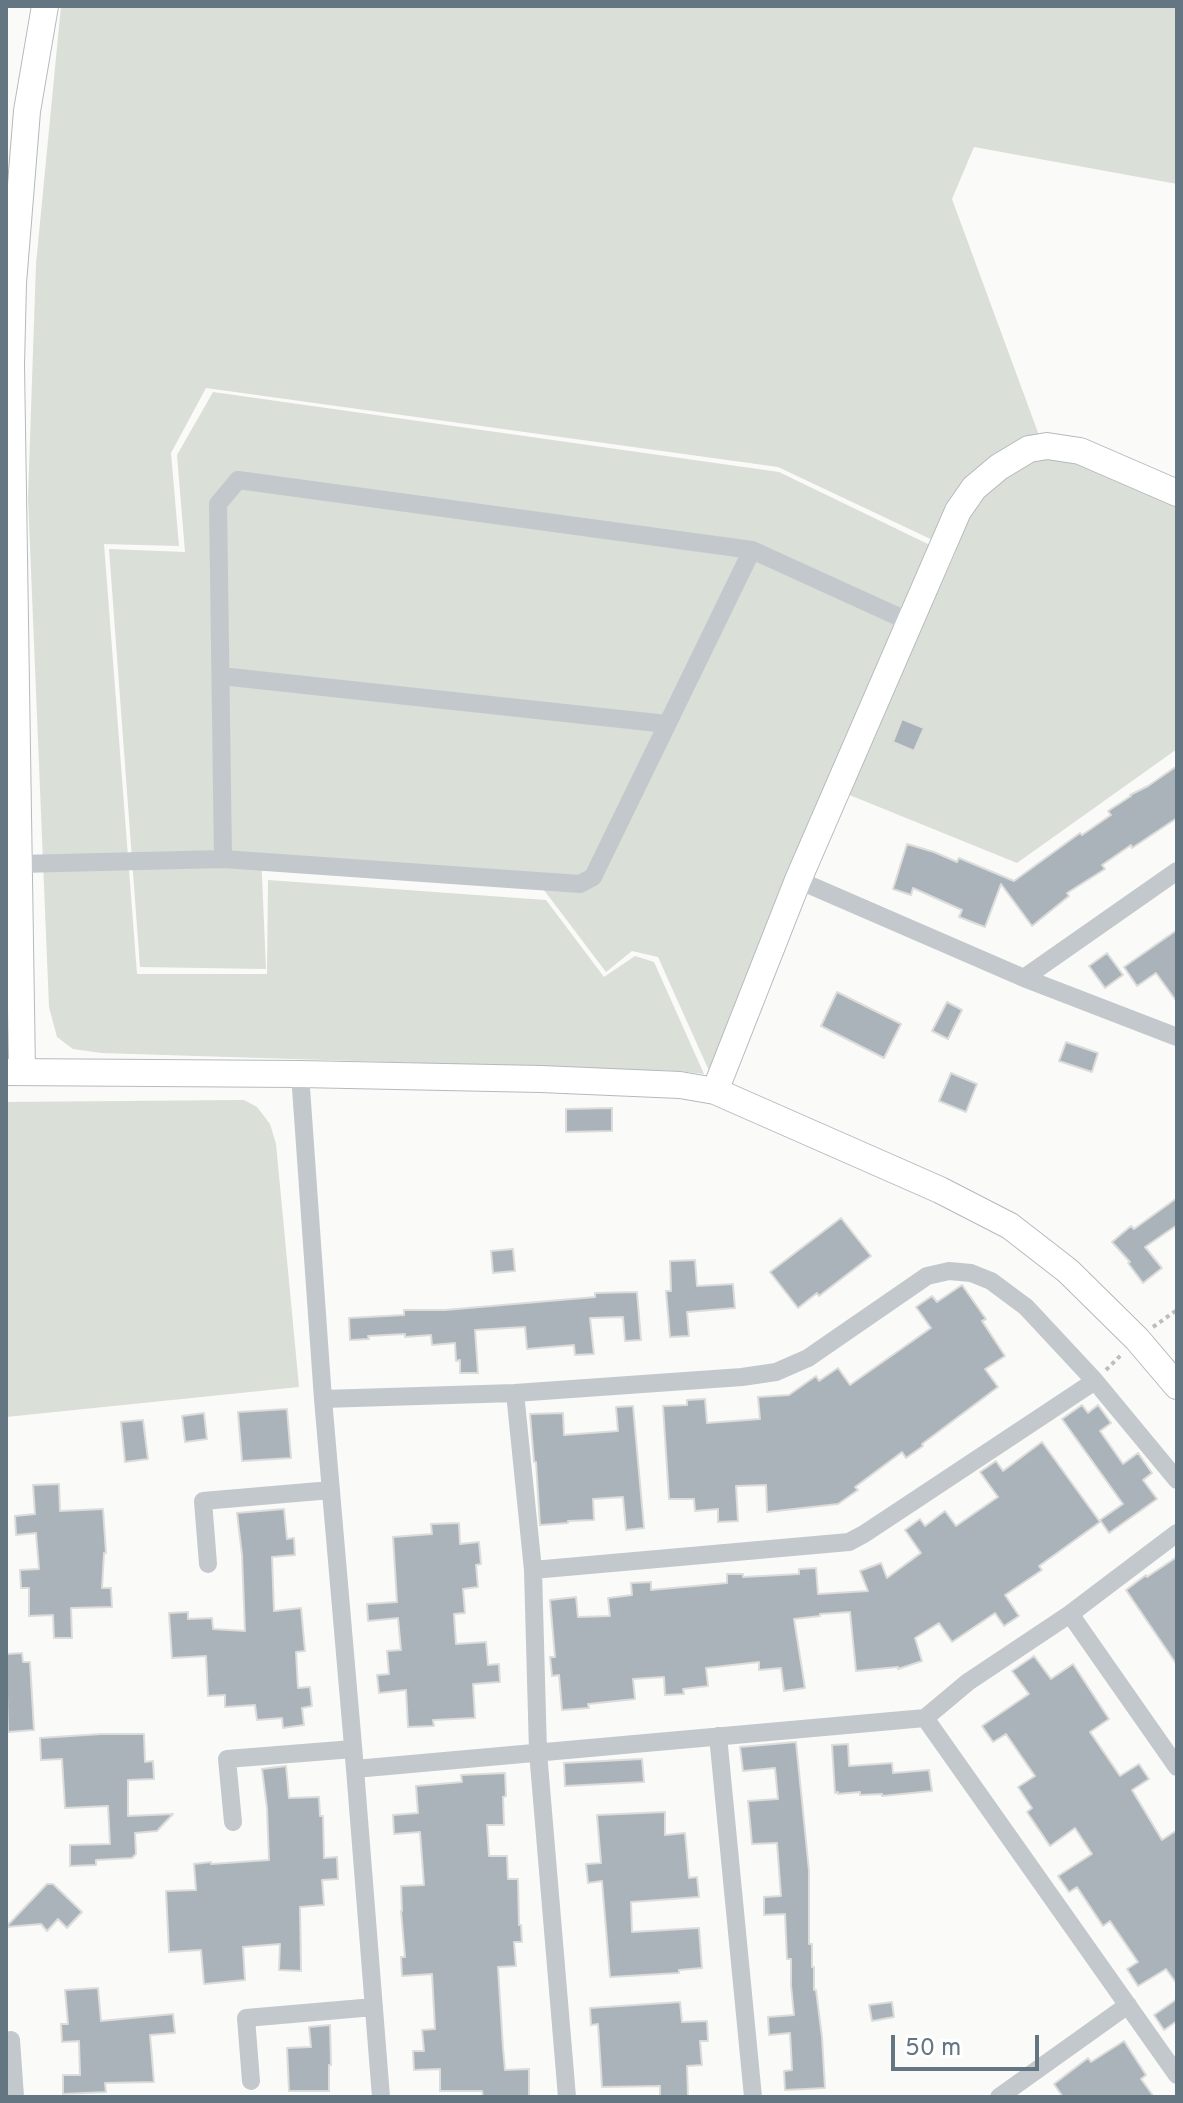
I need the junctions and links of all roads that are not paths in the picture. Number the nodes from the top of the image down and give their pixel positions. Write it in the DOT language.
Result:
graph roads {
  1 [pos="45,6"];
  2 [pos="1177,493"];
  3 [pos="752,550"];
  4 [pos="910,622"];
  5 [pos="221,676"];
  6 [pos="667,724"];
  7 [pos="223,859"];
  8 [pos="19,864"];
  9 [pos="1177,871"];
  10 [pos="798,880"];
  11 [pos="1024,978"];
  12 [pos="1177,1037"];
  13 [pos="14,1072"];
  14 [pos="300,1074"];
  15 [pos="715,1091"];
  16 [pos="1095,1381"];
  17 [pos="1177,1386"];
  18 [pos="515,1393"];
  19 [pos="323,1399"];
  20 [pos="1177,1480"];
  21 [pos="331,1490"];
  22 [pos="1177,1533"];
  23 [pos="208,1564"];
  24 [pos="533,1570"];
  25 [pos="1070,1614"];
  26 [pos="925,1718"];
  27 [pos="718,1736"];
  28 [pos="353,1749"];
  29 [pos="538,1752"];
  30 [pos="1177,1767"];
  31 [pos="355,1769"];
  32 [pos="233,1822"];
  33 [pos="1128,2005"];
  34 [pos="374,2007"];
  35 [pos="6,2041"];
  36 [pos="1177,2075"];
  37 [pos="251,2081"];
  38 [pos="15,2097"];
  39 [pos="381,2097"];
  40 [pos="567,2097"];
  41 [pos="753,2097"];
  42 [pos="999,2097"];
  1 -- 8 [label="street"];
  2 -- 4 [label="street"];
  3 -- 4 [label="street"];
  3 -- 5 [label="street"];
  3 -- 6 [label="street"];
  4 -- 10 [label="street"];
  5 -- 6 [label="street"];
  5 -- 7 [label="street"];
  6 -- 7 [label="street"];
  7 -- 8 [label="street"];
  8 -- 13 [label="street"];
  9 -- 11 [label="street"];
  10 -- 11 [label="street"];
  10 -- 15 [label="street"];
  11 -- 12 [label="street"];
  13 -- 14 [label="street"];
  14 -- 15 [label="street"];
  14 -- 19 [label="street"];
  15 -- 17 [label="street"];
  16 -- 18 [label="street"];
  16 -- 20 [label="street"];
  16 -- 24 [label="street"];
  18 -- 19 [label="street"];
  18 -- 24 [label="street"];
  19 -- 21 [label="street"];
  21 -- 23 [label="street"];
  21 -- 28 [label="street"];
  22 -- 25 [label="street"];
  24 -- 29 [label="street"];
  25 -- 26 [label="street"];
  25 -- 30 [label="street"];
  26 -- 27 [label="street"];
  26 -- 33 [label="street"];
  27 -- 29 [label="street"];
  27 -- 41 [label="street"];
  28 -- 31 [label="street"];
  28 -- 32 [label="street"];
  29 -- 31 [label="street"];
  29 -- 40 [label="street"];
  31 -- 34 [label="street"];
  33 -- 36 [label="street"];
  33 -- 42 [label="street"];
  34 -- 37 [label="street"];
  34 -- 39 [label="street"];
  35 -- 38 [label="street"];
}
